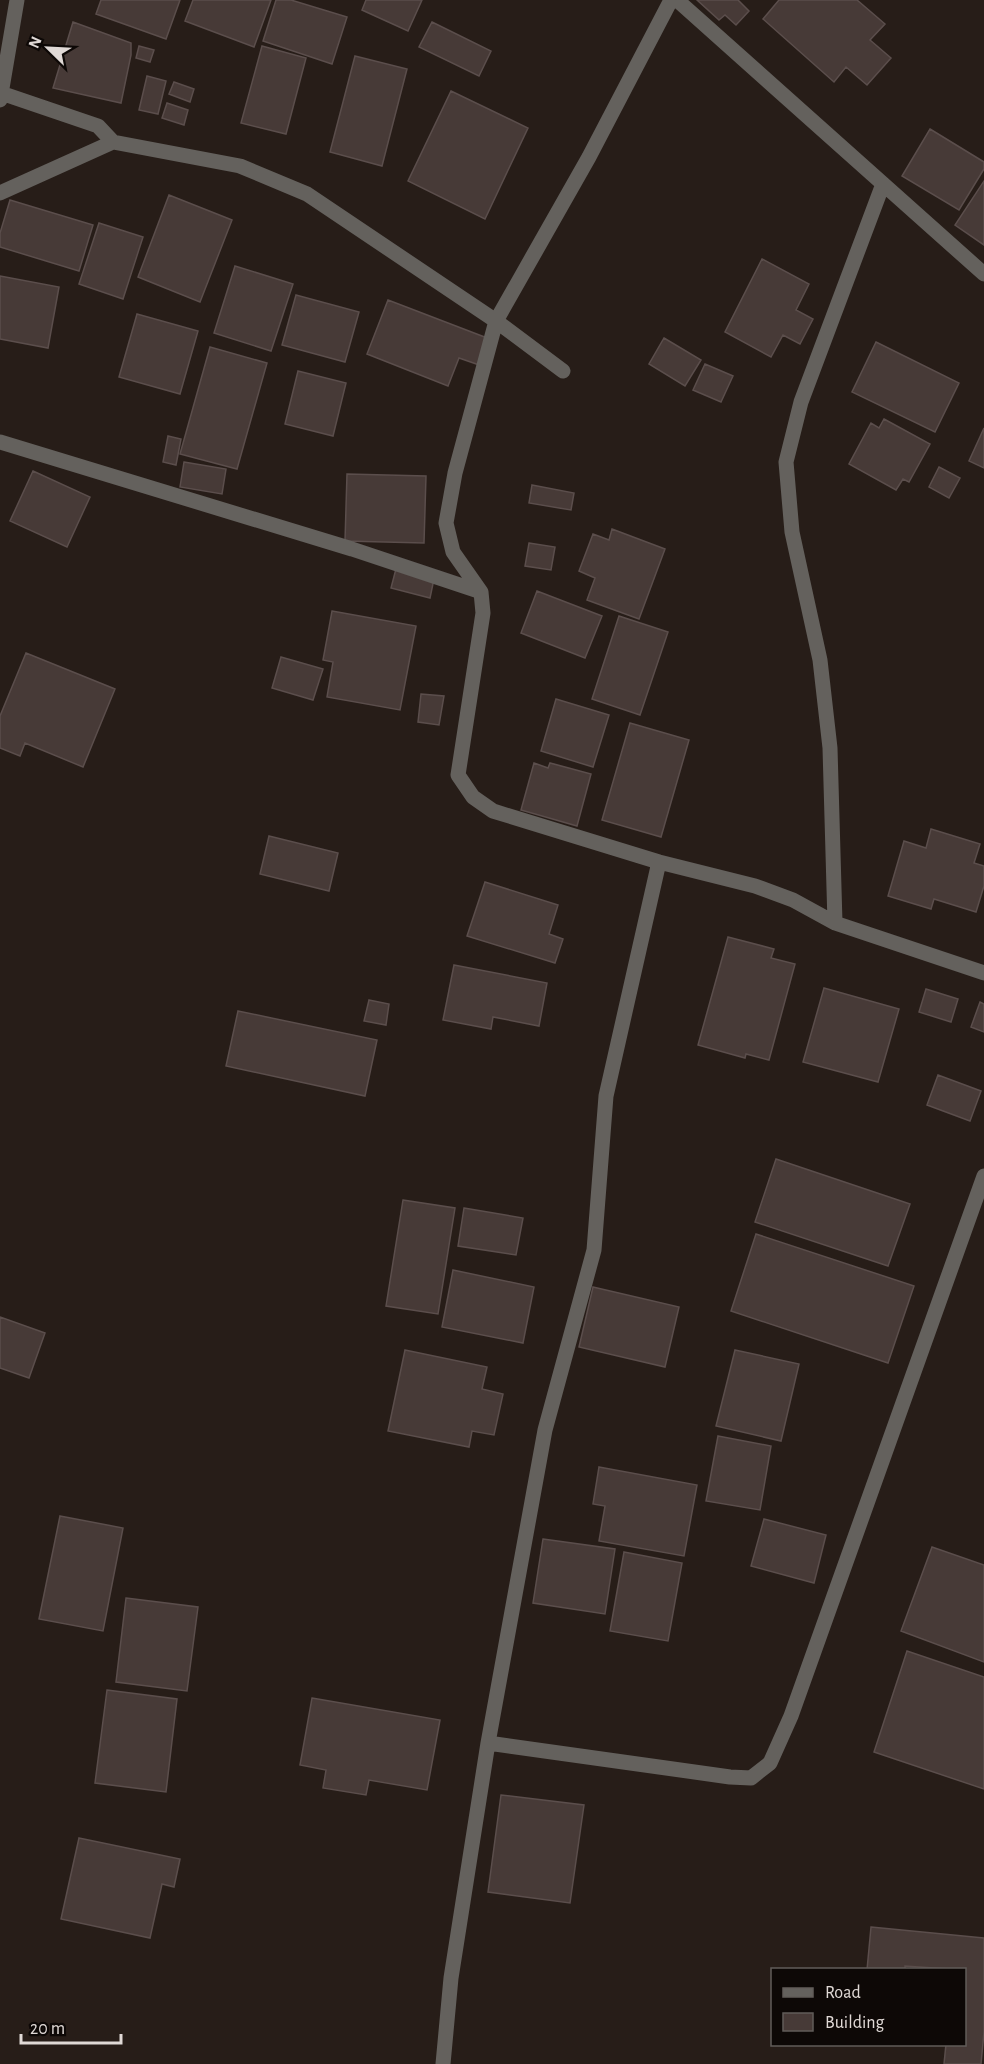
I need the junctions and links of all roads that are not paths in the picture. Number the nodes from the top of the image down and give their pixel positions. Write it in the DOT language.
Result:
graph roads {
  1 [pos="18,0"];
  2 [pos="670,0"];
  3 [pos="677,0"];
  4 [pos="1,96"];
  5 [pos="113,142"];
  6 [pos="883,184"];
  7 [pos="0,193"];
  8 [pos="984,274"];
  9 [pos="496,321"];
  10 [pos="563,371"];
  11 [pos="0,442"];
  12 [pos="481,592"];
  13 [pos="659,862"];
  14 [pos="835,924"];
  15 [pos="984,974"];
  16 [pos="984,1176"];
  17 [pos="488,1743"];
  18 [pos="443,2064"];
  1 -- 4 [label="street"];
  2 -- 9 [label="street"];
  3 -- 6 [label="street"];
  4 -- 5 [label="street"];
  5 -- 7 [label="street"];
  5 -- 9 [label="street"];
  6 -- 8 [label="street"];
  6 -- 14 [label="street"];
  9 -- 10 [label="street"];
  9 -- 12 [label="street"];
  11 -- 12 [label="street"];
  12 -- 13 [label="street"];
  13 -- 14 [label="street"];
  13 -- 17 [label="street"];
  14 -- 15 [label="street"];
  16 -- 17 [label="street"];
  17 -- 18 [label="street"];
}
